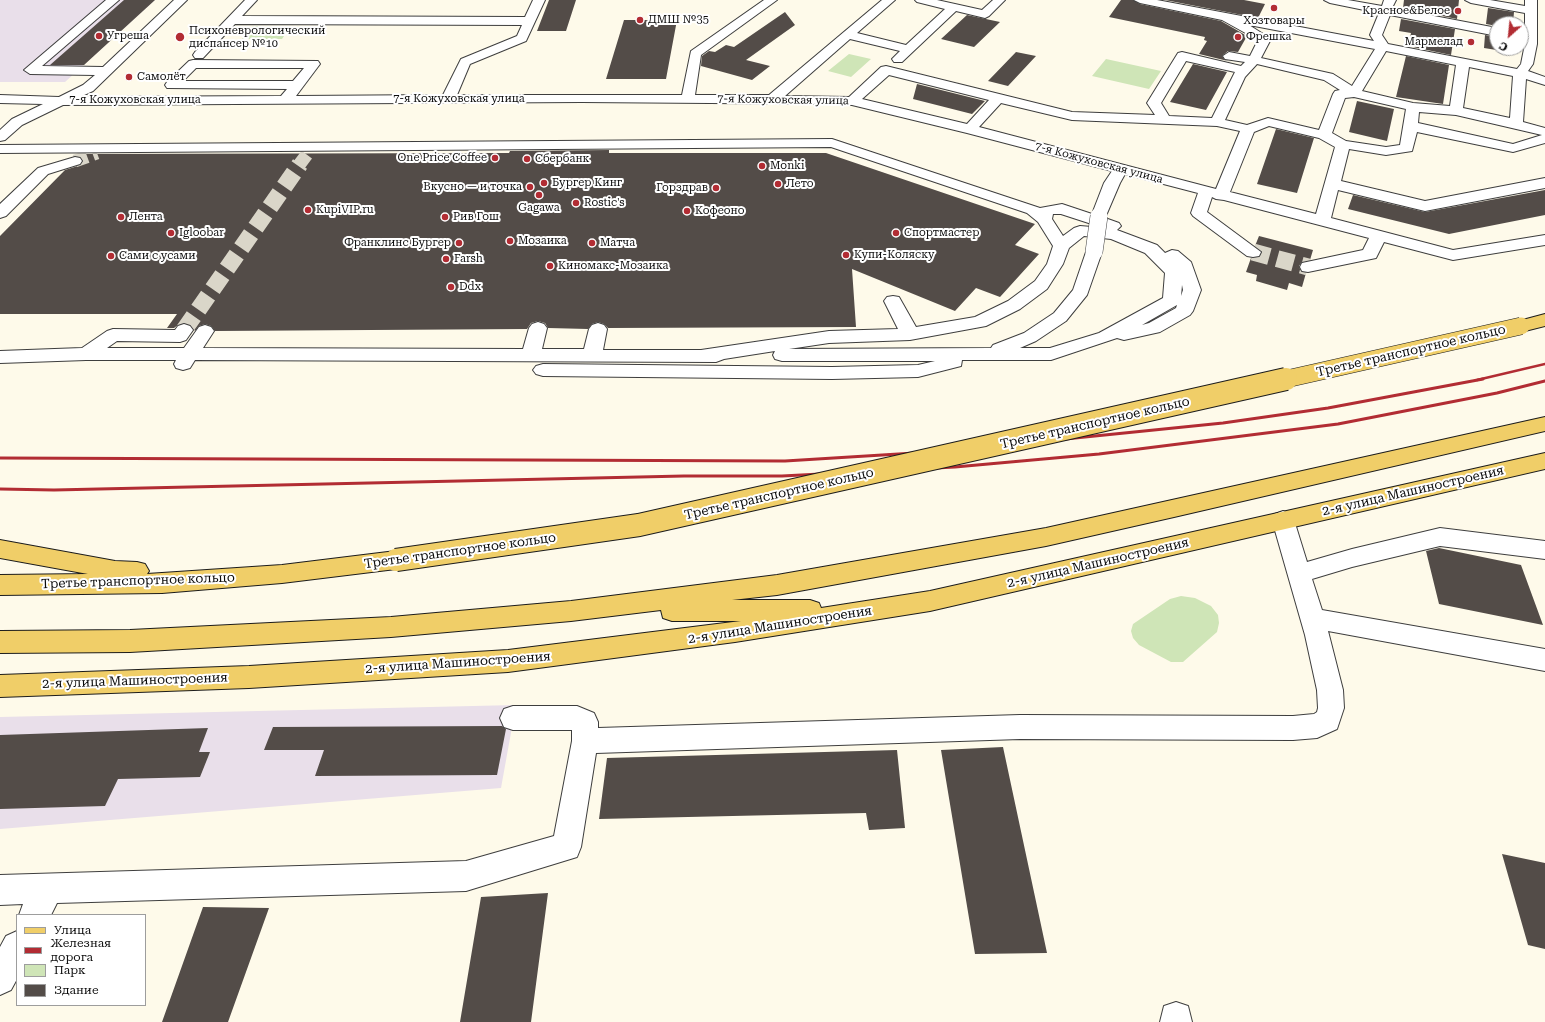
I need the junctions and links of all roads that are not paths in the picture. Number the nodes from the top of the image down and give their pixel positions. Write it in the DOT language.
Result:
graph roads {
  1 [pos="113,0"];
  2 [pos="181,0"];
  3 [pos="251,0"];
  4 [pos="539,0"];
  5 [pos="771,0"];
  6 [pos="889,0"];
  7 [pos="921,0"];
  8 [pos="999,0"];
  9 [pos="1140,0"];
  10 [pos="1335,0"];
  11 [pos="1472,0"];
  12 [pos="1388,5"];
  13 [pos="954,7"];
  14 [pos="1531,8"];
  15 [pos="1545,16"];
  16 [pos="1226,17"];
  17 [pos="232,20"];
  18 [pos="1529,20"];
  19 [pos="530,21"];
  20 [pos="861,24"];
  21 [pos="876,28"];
  22 [pos="1489,30"];
  23 [pos="906,34"];
  24 [pos="848,35"];
  25 [pos="921,38"];
  26 [pos="1529,38"];
  27 [pos="1380,41"];
  28 [pos="1545,41"];
  29 [pos="908,49"];
  30 [pos="199,55"];
  31 [pos="1228,56"];
  32 [pos="1524,56"];
  33 [pos="1254,60"];
  34 [pos="1463,62"];
  35 [pos="1545,68"];
  36 [pos="1523,69"];
  37 [pos="886,70"];
  38 [pos="1243,70"];
  39 [pos="105,71"];
  40 [pos="1545,81"];
  41 [pos="297,85"];
  42 [pos="1354,93"];
  43 [pos="688,98"];
  44 [pos="998,98"];
  45 [pos="0,99"];
  46 [pos="448,99"];
  47 [pos="773,99"];
  48 [pos="64,100"];
  49 [pos="285,100"];
  50 [pos="852,101"];
  51 [pos="1413,107"];
  52 [pos="1456,111"];
  53 [pos="1165,120"];
  54 [pos="1217,122"];
  55 [pos="1516,124"];
  56 [pos="1411,126"];
  57 [pos="970,129"];
  58 [pos="1248,129"];
  59 [pos="1545,132"];
  60 [pos="1324,135"];
  61 [pos="0,137"];
  62 [pos="1545,138"];
  63 [pos="1343,145"];
  64 [pos="0,149"];
  65 [pos="0,161"];
  66 [pos="1121,169"];
  67 [pos="1545,183"];
  68 [pos="1332,184"];
  69 [pos="1206,191"];
  70 [pos="1221,196"];
  71 [pos="0,213"];
  72 [pos="1044,219"];
  73 [pos="1322,222"];
  74 [pos="1378,236"];
  75 [pos="1545,240"];
  76 [pos="1061,246"];
  77 [pos="1253,252"];
  78 [pos="1308,267"];
  79 [pos="893,301"];
  80 [pos="1545,320"];
  81 [pos="538,328"];
  82 [pos="598,328"];
  83 [pos="184,330"];
  84 [pos="205,330"];
  85 [pos="910,334"];
  86 [pos="1105,337"];
  87 [pos="988,353"];
  88 [pos="86,354"];
  89 [pos="531,355"];
  90 [pos="592,355"];
  91 [pos="701,356"];
  92 [pos="0,357"];
  93 [pos="184,361"];
  94 [pos="382,362"];
  95 [pos="0,369"];
  96 [pos="1545,424"];
  97 [pos="1545,461"];
  98 [pos="1283,520"];
  99 [pos="0,549"];
  100 [pos="1545,550"];
  101 [pos="282,574"];
  102 [pos="1299,574"];
  103 [pos="0,585"];
  104 [pos="883,609"];
  105 [pos="571,611"];
  106 [pos="1311,618"];
  107 [pos="0,642"];
  108 [pos="1545,660"];
  109 [pos="0,686"];
  110 [pos="513,718"];
  111 [pos="585,741"];
  112 [pos="0,890"];
  113 [pos="41,903"];
  114 [pos="16,949"];
  115 [pos="0,979"];
  1 -- 39 [label="street"];
  2 -- 39 [label="street"];
  3 -- 17 [label="street"];
  4 -- 19 [label="street"];
  5 -- 43 [label="street"];
  6 -- 20 [label="street"];
  7 -- 13 [label="street"];
  8 -- 13 [label="street"];
  9 -- 16 [label="street"];
  10 -- 12 [label="street"];
  11 -- 14 [label="street"];
  12 -- 22 [label="street"];
  12 -- 27 [label="street"];
  13 -- 25 [label="street"];
  14 -- 15 [label="street"];
  14 -- 18 [label="street"];
  16 -- 27 [label="street"];
  16 -- 33 [label="street"];
  17 -- 19 [label="street"];
  17 -- 30 [label="street"];
  19 -- 46 [label="street"];
  20 -- 21 [label="street"];
  20 -- 24 [label="street"];
  23 -- 25 [label="street"];
  24 -- 29 [label="street"];
  24 -- 47 [label="street"];
  25 -- 29 [label="street"];
  26 -- 28 [label="street"];
  27 -- 34 [label="street"];
  27 -- 36 [label="street"];
  27 -- 42 [label="street"];
  29 -- 37 [label="street"];
  31 -- 33 [label="street"];
  32 -- 36 [label="street"];
  33 -- 38 [label="street"];
  33 -- 42 [label="street"];
  34 -- 36 [label="street"];
  34 -- 52 [label="street"];
  35 -- 36 [label="street"];
  36 -- 40 [label="street"];
  36 -- 55 [label="street"];
  37 -- 44 [label="street"];
  37 -- 50 [label="street"];
  38 -- 53 [label="street"];
  38 -- 54 [label="street"];
  39 -- 48 [label="street"];
  41 -- 41 [label="street"];
  41 -- 49 [label="street"];
  42 -- 51 [label="street"];
  42 -- 60 [label="street"];
  43 -- 46 [label="street, 7-я Кожуховская улица"];
  43 -- 47 [label="street, 7-я Кожуховская улица"];
  44 -- 53 [label="street"];
  44 -- 57 [label="street"];
  45 -- 48 [label="street, 7-я Кожуховская улица"];
  46 -- 49 [label="street, 7-я Кожуховская улица"];
  47 -- 50 [label="street, 7-я Кожуховская улица"];
  48 -- 49 [label="street, 7-я Кожуховская улица"];
  48 -- 61 [label="street"];
  50 -- 57 [label="street, 7-я Кожуховская улица"];
  51 -- 52 [label="street"];
  51 -- 56 [label="street"];
  52 -- 55 [label="street"];
  53 -- 54 [label="street"];
  54 -- 58 [label="street"];
  55 -- 59 [label="street"];
  56 -- 62 [label="street"];
  56 -- 63 [label="street"];
  57 -- 66 [label="street, 7-я Кожуховская улица"];
  58 -- 60 [label="street"];
  58 -- 70 [label="street"];
  60 -- 63 [label="street"];
  63 -- 68 [label="street"];
  64 -- 72 [label="street"];
  65 -- 71 [label="street"];
  66 -- 69 [label="street, 7-я Кожуховская улица"];
  66 -- 87 [label="street, bridge"];
  67 -- 68 [label="street"];
  68 -- 73 [label="street"];
  69 -- 70 [label="street, 7-я Кожуховская улица"];
  69 -- 77 [label="street"];
  70 -- 73 [label="street, 7-я Кожуховская улица"];
  72 -- 76 [label="street"];
  72 -- 86 [label="street"];
  73 -- 74 [label="street, 7-я Кожуховская улица"];
  74 -- 75 [label="street, 7-я Кожуховская улица"];
  74 -- 78 [label="street"];
  76 -- 85 [label="street"];
  76 -- 86 [label="street"];
  79 -- 85 [label="street"];
  80 -- 101 [label="main road, Третье транспортное кольцо, bridge"];
  81 -- 89 [label="street"];
  82 -- 90 [label="street"];
  83 -- 88 [label="street"];
  84 -- 93 [label="street"];
  85 -- 91 [label="street"];
  86 -- 87 [label="street"];
  87 -- 91 [label="street"];
  87 -- 94 [label="street"];
  88 -- 92 [label="street"];
  88 -- 93 [label="street"];
  89 -- 90 [label="street"];
  89 -- 94 [label="street"];
  90 -- 91 [label="street"];
  93 -- 94 [label="street"];
  93 -- 95 [label="street"];
  96 -- 105 [label="main road"];
  97 -- 98 [label="main road, 2-я улица Машиностроения"];
  98 -- 102 [label="street"];
  98 -- 104 [label="main road, 2-я улица Машиностроения"];
  99 -- 101 [label="main road"];
  100 -- 102 [label="street"];
  101 -- 103 [label="main road, Третье транспортное кольцо"];
  102 -- 106 [label="street"];
  104 -- 105 [label="main road"];
  104 -- 109 [label="main road, 2-я улица Машиностроения"];
  105 -- 107 [label="main road"];
  106 -- 108 [label="street"];
  106 -- 111 [label="street"];
  110 -- 111 [label="street"];
  111 -- 113 [label="street"];
  112 -- 113 [label="street"];
  114 -- 115 [label="street"];
}
